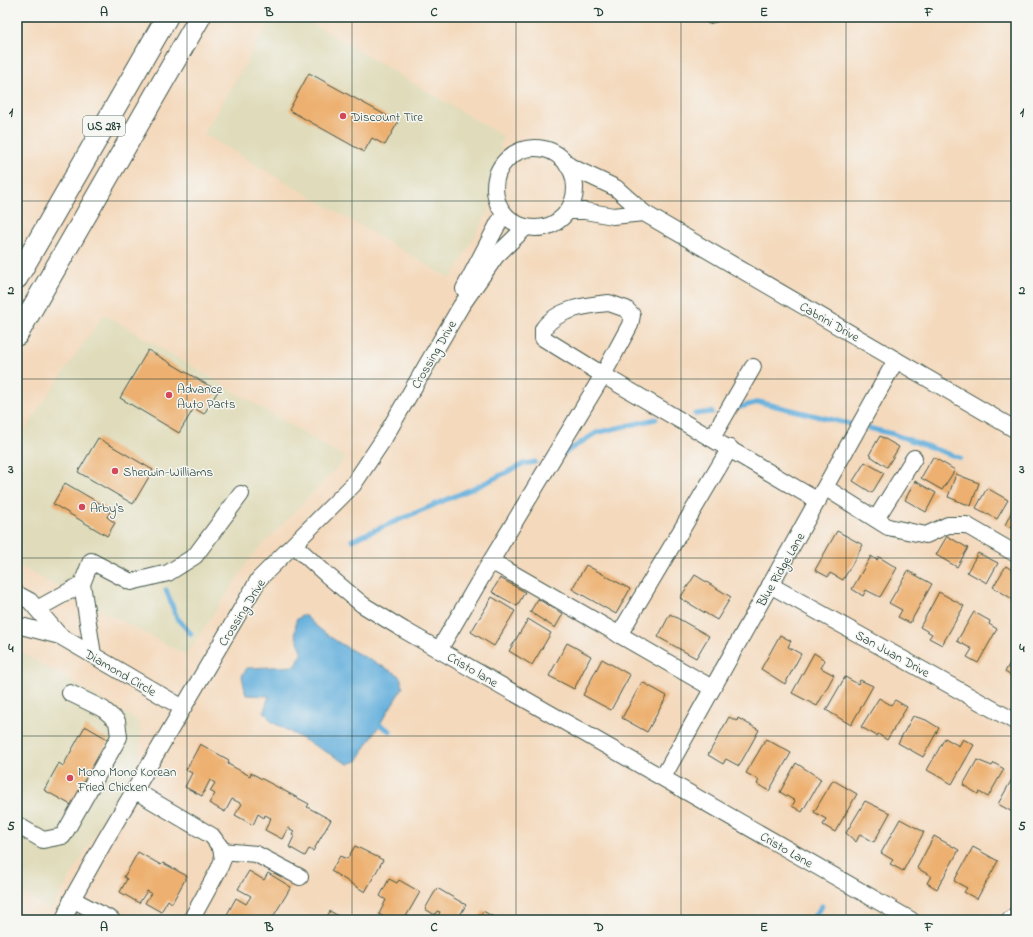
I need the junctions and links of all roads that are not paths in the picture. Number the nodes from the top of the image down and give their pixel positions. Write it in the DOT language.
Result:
graph roads {
  1 [pos="167,17"];
  2 [pos="200,17"];
  3 [pos="567,165"];
  4 [pos="568,211"];
  5 [pos="644,213"];
  6 [pos="505,215"];
  7 [pos="526,227"];
  8 [pos="17,278"];
  9 [pos="461,306"];
  10 [pos="17,335"];
  11 [pos="896,360"];
  12 [pos="753,367"];
  13 [pos="603,375"];
  14 [pos="1016,430"];
  15 [pos="712,438"];
  16 [pos="730,448"];
  17 [pos="914,458"];
  18 [pos="241,494"];
  19 [pos="822,494"];
  20 [pos="876,519"];
  21 [pos="294,545"];
  22 [pos="1016,554"];
  23 [pos="491,561"];
  24 [pos="82,584"];
  25 [pos="770,585"];
  26 [pos="17,594"];
  27 [pos="37,609"];
  28 [pos="17,625"];
  29 [pos="619,635"];
  30 [pos="60,636"];
  31 [pos="439,650"];
  32 [pos="93,655"];
  33 [pos="712,688"];
  34 [pos="70,693"];
  35 [pos="183,708"];
  36 [pos="1016,722"];
  37 [pos="663,777"];
  38 [pos="134,790"];
  39 [pos="17,825"];
  40 [pos="222,851"];
  41 [pos="300,877"];
  42 [pos="72,899"];
  43 [pos="1016,915"];
  44 [pos="64,920"];
  45 [pos="112,920"];
  46 [pos="191,920"];
  47 [pos="911,920"];
  48 [pos="1009,920"];
  1 -- 8 [label="main road, US 287"];
  2 -- 10 [label="main road, US 287"];
  3 -- 4 [label="street"];
  3 -- 5 [label="street, Cabrini Drive"];
  3 -- 6 [label="street"];
  4 -- 5 [label="street"];
  4 -- 7 [label="street"];
  5 -- 11 [label="street, Cabrini Drive"];
  6 -- 7 [label="street"];
  6 -- 9 [label="street, Crossing Drive"];
  7 -- 9 [label="street, Crossing Drive"];
  9 -- 21 [label="street, Crossing Drive"];
  11 -- 14 [label="street, Cabrini Drive"];
  11 -- 19 [label="street, Blue Ridge Lane"];
  12 -- 15 [label="street"];
  13 -- 13 [label="street"];
  13 -- 15 [label="street"];
  13 -- 23 [label="street"];
  15 -- 16 [label="street"];
  16 -- 19 [label="street"];
  16 -- 29 [label="street"];
  17 -- 20 [label="street"];
  18 -- 24 [label="street"];
  19 -- 20 [label="street"];
  19 -- 25 [label="street, Blue Ridge Lane"];
  20 -- 22 [label="street"];
  21 -- 31 [label="street, Cristo lane"];
  21 -- 35 [label="street, Crossing Drive"];
  23 -- 29 [label="street"];
  23 -- 31 [label="street"];
  24 -- 27 [label="street"];
  24 -- 32 [label="street"];
  25 -- 33 [label="street, Blue Ridge Lane"];
  25 -- 36 [label="street, San Juan Drive"];
  26 -- 27 [label="street, Diamond Circle"];
  27 -- 30 [label="street, Diamond Circle"];
  28 -- 30 [label="street, Diamond Circle"];
  29 -- 33 [label="street"];
  30 -- 32 [label="street, Diamond Circle"];
  31 -- 37 [label="street, Cristo lane"];
  32 -- 35 [label="street, Diamond Circle"];
  33 -- 37 [label="street, Blue Ridge Lane"];
  34 -- 39 [label="street"];
  35 -- 38 [label="street, Crossing Drive"];
  37 -- 47 [label="street, Cristo Lane"];
  38 -- 40 [label="street"];
  38 -- 42 [label="street, Crossing Drive"];
  40 -- 41 [label="street"];
  40 -- 46 [label="street"];
  42 -- 44 [label="street, Crossing Drive"];
  42 -- 45 [label="street"];
  43 -- 48 [label="street"];
}
